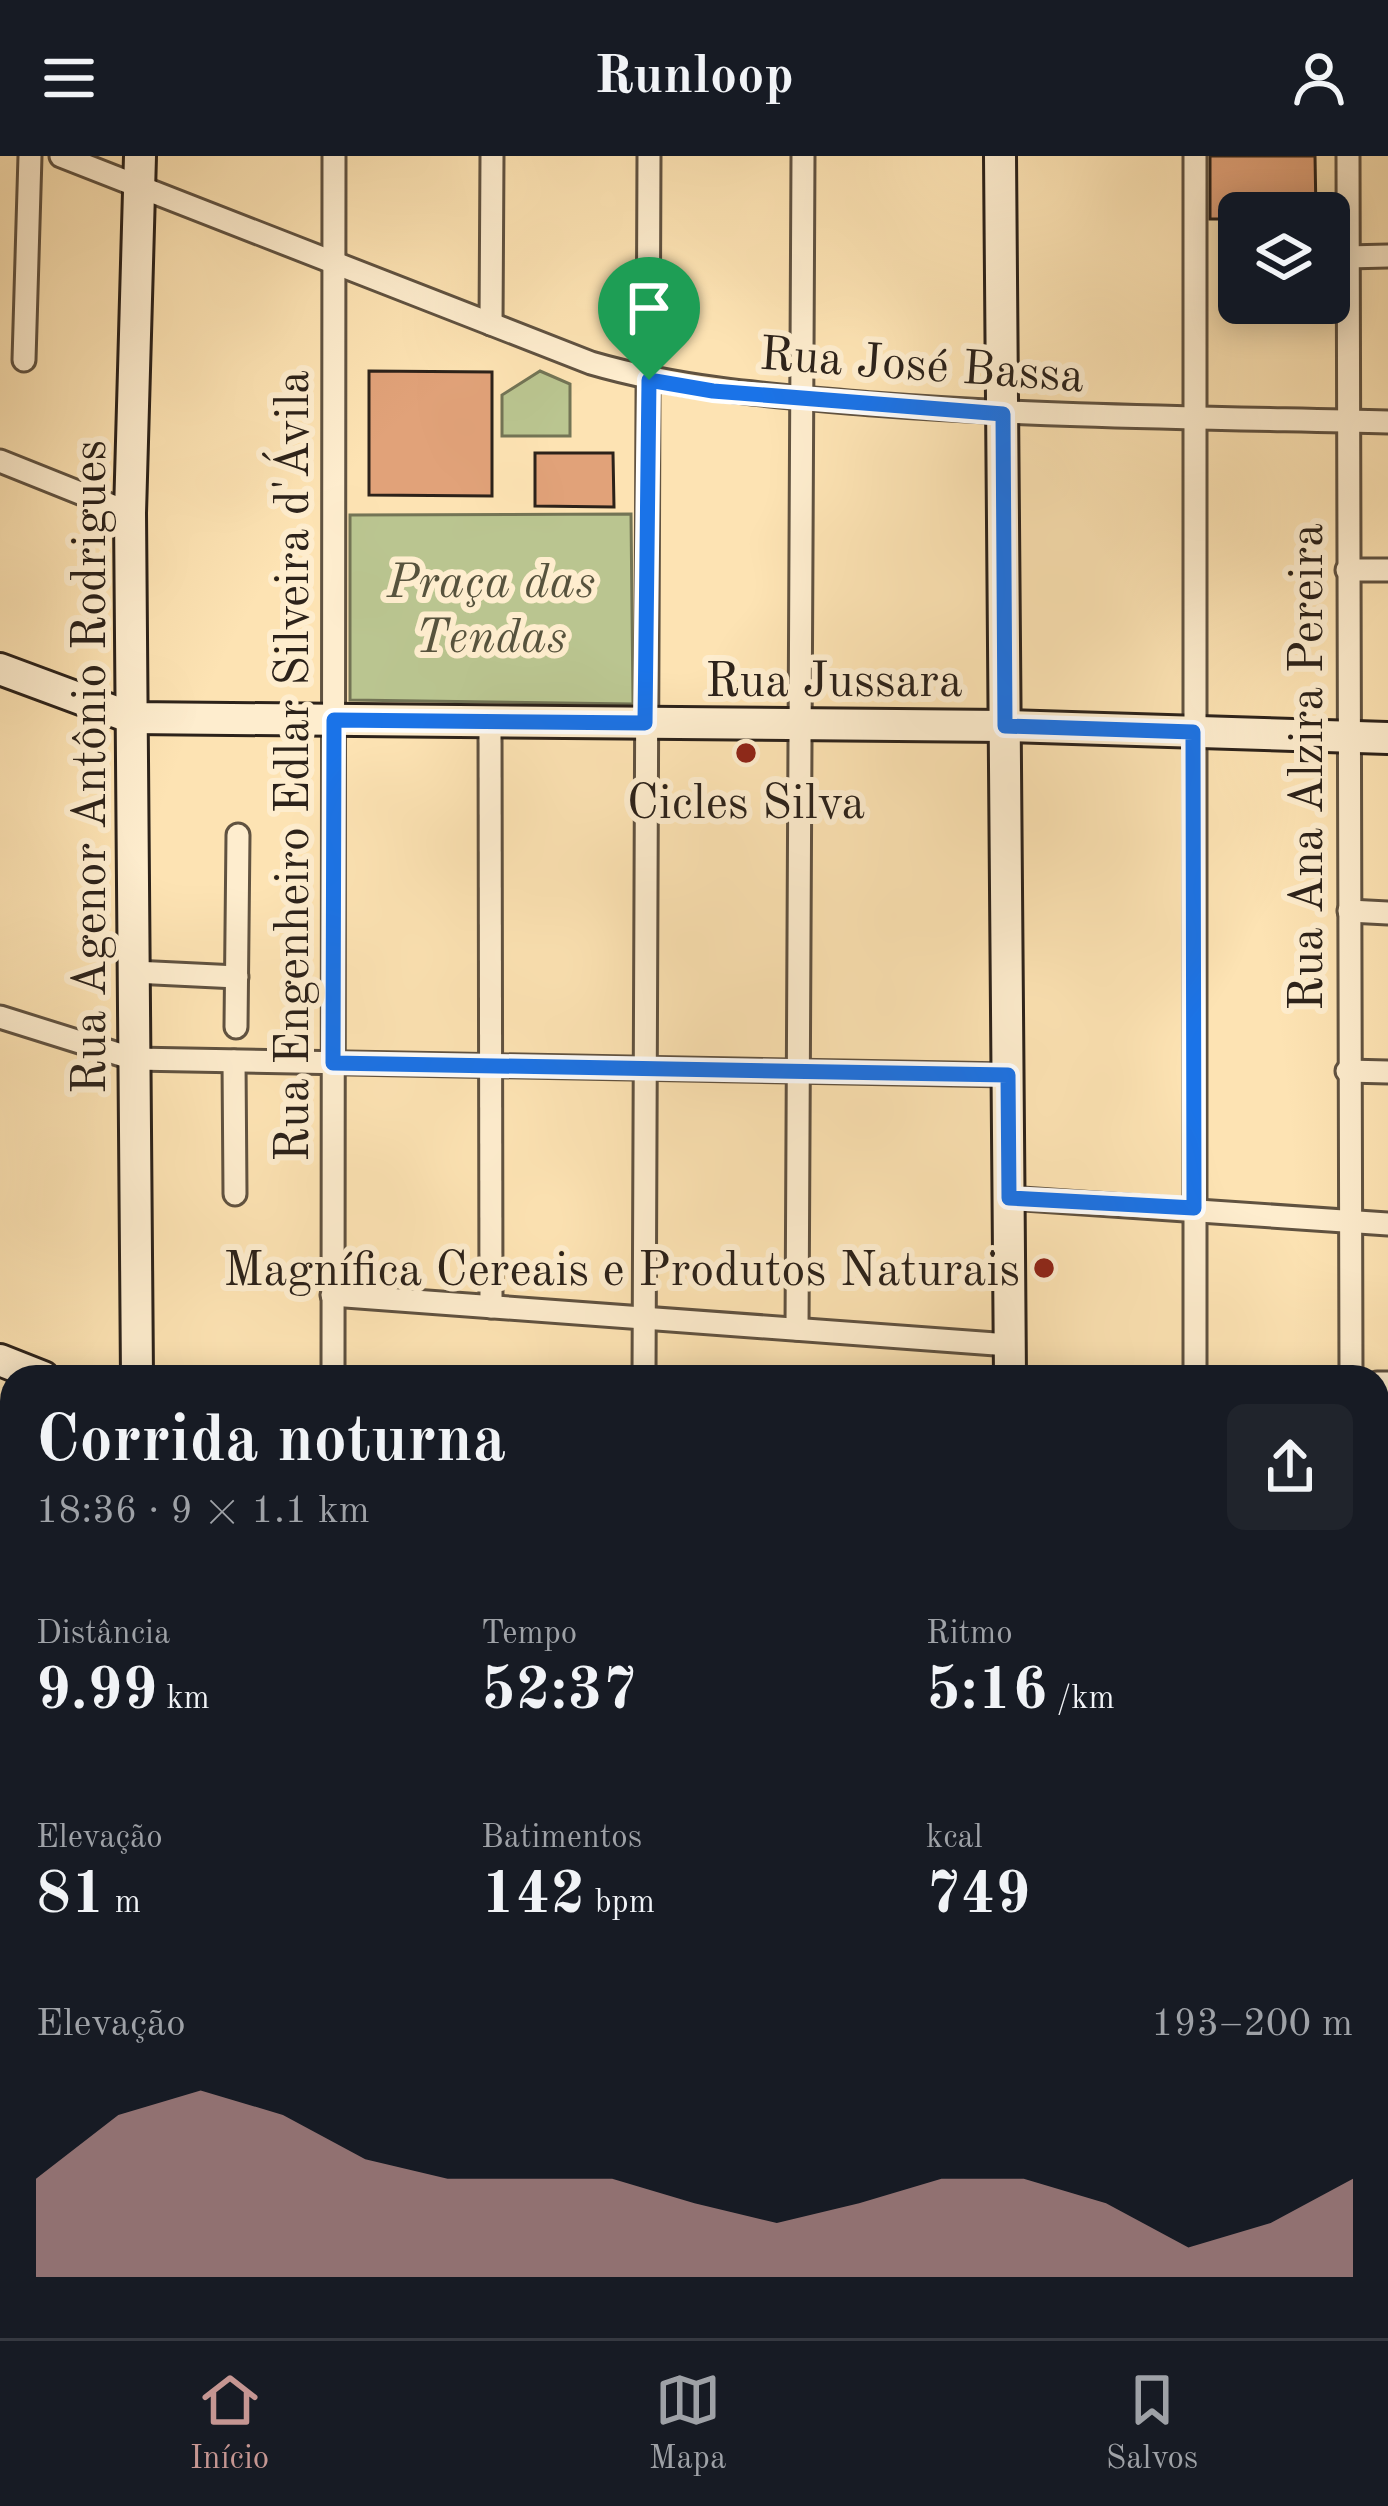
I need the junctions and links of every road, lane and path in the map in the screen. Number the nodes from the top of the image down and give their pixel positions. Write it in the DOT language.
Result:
graph roads {
  1 [pos="29,156"];
  2 [pos="61,156"];
  3 [pos="140,156"];
  4 [pos="334,156"];
  5 [pos="492,156"];
  6 [pos="649,156"];
  7 [pos="803,156"];
  8 [pos="1000,156"];
  9 [pos="1195,156"];
  10 [pos="1348,156"];
  11 [pos="140,188"];
  12 [pos="1348,192"];
  13 [pos="1388,256"];
  14 [pos="1350,257"];
  15 [pos="333,263"];
  16 [pos="490,324"];
  17 [pos="1347,324"];
  18 [pos="24,360"];
  19 [pos="649,380"];
  20 [pos="800,398"];
  21 [pos="1003,414"];
  22 [pos="1193,418"];
  23 [pos="1347,421"];
  24 [pos="1388,422"];
  25 [pos="0,460"];
  26 [pos="130,513"];
  27 [pos="1388,570"];
  28 [pos="1347,571"];
  29 [pos="0,669"];
  30 [pos="132,718"];
  31 [pos="334,720"];
  32 [pos="490,722"];
  33 [pos="645,723"];
  34 [pos="801,724"];
  35 [pos="1005,726"];
  36 [pos="1193,732"];
  37 [pos="1348,736"];
  38 [pos="1388,738"];
  39 [pos="238,835"];
  40 [pos="1349,911"];
  41 [pos="1388,913"];
  42 [pos="134,972"];
  43 [pos="237,977"];
  44 [pos="0,1017"];
  45 [pos="236,1027"];
  46 [pos="134,1059"];
  47 [pos="234,1061"];
  48 [pos="333,1063"];
  49 [pos="490,1066"];
  50 [pos="645,1068"];
  51 [pos="1347,1070"];
  52 [pos="801,1071"];
  53 [pos="1388,1072"];
  54 [pos="1008,1075"];
  55 [pos="235,1194"];
  56 [pos="1009,1198"];
  57 [pos="1194,1208"];
  58 [pos="1348,1221"];
  59 [pos="1388,1224"];
  60 [pos="332,1295"];
  61 [pos="491,1307"];
  62 [pos="646,1318"];
  63 [pos="797,1329"];
  64 [pos="1010,1345"];
  65 [pos="137,1365"];
  66 [pos="333,1365"];
  67 [pos="644,1365"];
  68 [pos="1010,1365"];
  69 [pos="1195,1365"];
  70 [pos="1351,1365"];
  1 -- 18 [label="street"];
  2 -- 11 [label="street, Rua José Bassa"];
  3 -- 11 [label="street, Rua Agenor Antônio Rodrigues"];
  4 -- 15 [label="street, Rua Engenheiro Edlar Silveira d'Ávila"];
  5 -- 16 [label="street"];
  6 -- 19 [label="street"];
  7 -- 20 [label="street"];
  8 -- 21 [label="street"];
  9 -- 22 [label="street"];
  10 -- 12 [label="street, Rua Ana Alzira Pereira"];
  11 -- 15 [label="street, Rua José Bassa"];
  11 -- 26 [label="street, Rua Agenor Antônio Rodrigues"];
  13 -- 14 [label="street"];
  15 -- 16 [label="street, Rua José Bassa"];
  15 -- 31 [label="street, Rua Engenheiro Edlar Silveira d'Ávila"];
  16 -- 19 [label="street, Rua José Bassa"];
  17 -- 23 [label="street, Rua Ana Alzira Pereira"];
  19 -- 20 [label="street, Rua José Bassa"];
  19 -- 33 [label="street"];
  20 -- 21 [label="street, Rua José Bassa"];
  20 -- 34 [label="street"];
  21 -- 22 [label="street, Rua José Bassa"];
  21 -- 35 [label="street"];
  22 -- 23 [label="street, Rua José Bassa"];
  22 -- 36 [label="street"];
  23 -- 24 [label="street, Rua José Bassa"];
  23 -- 28 [label="street, Rua Ana Alzira Pereira"];
  25 -- 26 [label="street"];
  26 -- 30 [label="street, Rua Agenor Antônio Rodrigues"];
  27 -- 28 [label="street"];
  28 -- 37 [label="street, Rua Ana Alzira Pereira"];
  29 -- 30 [label="street, Rua Jussara"];
  30 -- 31 [label="street, Rua Jussara"];
  30 -- 42 [label="street, Rua Agenor Antônio Rodrigues"];
  31 -- 32 [label="street, Rua Jussara"];
  31 -- 48 [label="street, Rua Engenheiro Edlar Silveira d'Ávila"];
  32 -- 33 [label="street, Rua Jussara"];
  32 -- 49 [label="street"];
  33 -- 34 [label="street, Rua Jussara"];
  33 -- 50 [label="street"];
  34 -- 35 [label="street, Rua Jussara"];
  34 -- 52 [label="street"];
  35 -- 36 [label="street, Rua Jussara"];
  35 -- 54 [label="street"];
  36 -- 37 [label="street, Rua Jussara"];
  36 -- 57 [label="street"];
  37 -- 38 [label="street, Rua Jussara"];
  37 -- 40 [label="street, Rua Ana Alzira Pereira"];
  39 -- 43 [label="street"];
  40 -- 41 [label="street"];
  40 -- 51 [label="street, Rua Ana Alzira Pereira"];
  42 -- 43 [label="street"];
  42 -- 46 [label="street, Rua Agenor Antônio Rodrigues"];
  43 -- 45 [label="street"];
  44 -- 46 [label="street"];
  46 -- 47 [label="street"];
  46 -- 65 [label="street, Rua Agenor Antônio Rodrigues"];
  47 -- 48 [label="street"];
  47 -- 55 [label="street"];
  48 -- 49 [label="street"];
  48 -- 60 [label="street, Rua Engenheiro Edlar Silveira d'Ávila"];
  49 -- 50 [label="street"];
  49 -- 61 [label="street"];
  50 -- 52 [label="street"];
  50 -- 62 [label="street"];
  51 -- 53 [label="street"];
  51 -- 58 [label="street, Rua Ana Alzira Pereira"];
  52 -- 54 [label="street"];
  52 -- 63 [label="street"];
  54 -- 56 [label="street"];
  56 -- 57 [label="street"];
  56 -- 64 [label="street"];
  57 -- 58 [label="street"];
  57 -- 69 [label="street"];
  58 -- 59 [label="street"];
  58 -- 70 [label="street, Rua Ana Alzira Pereira"];
  60 -- 61 [label="street"];
  60 -- 66 [label="street, Rua Engenheiro Edlar Silveira d'Ávila"];
  61 -- 62 [label="street"];
  62 -- 63 [label="street"];
  62 -- 67 [label="street"];
  63 -- 64 [label="street"];
  64 -- 68 [label="street"];
}
